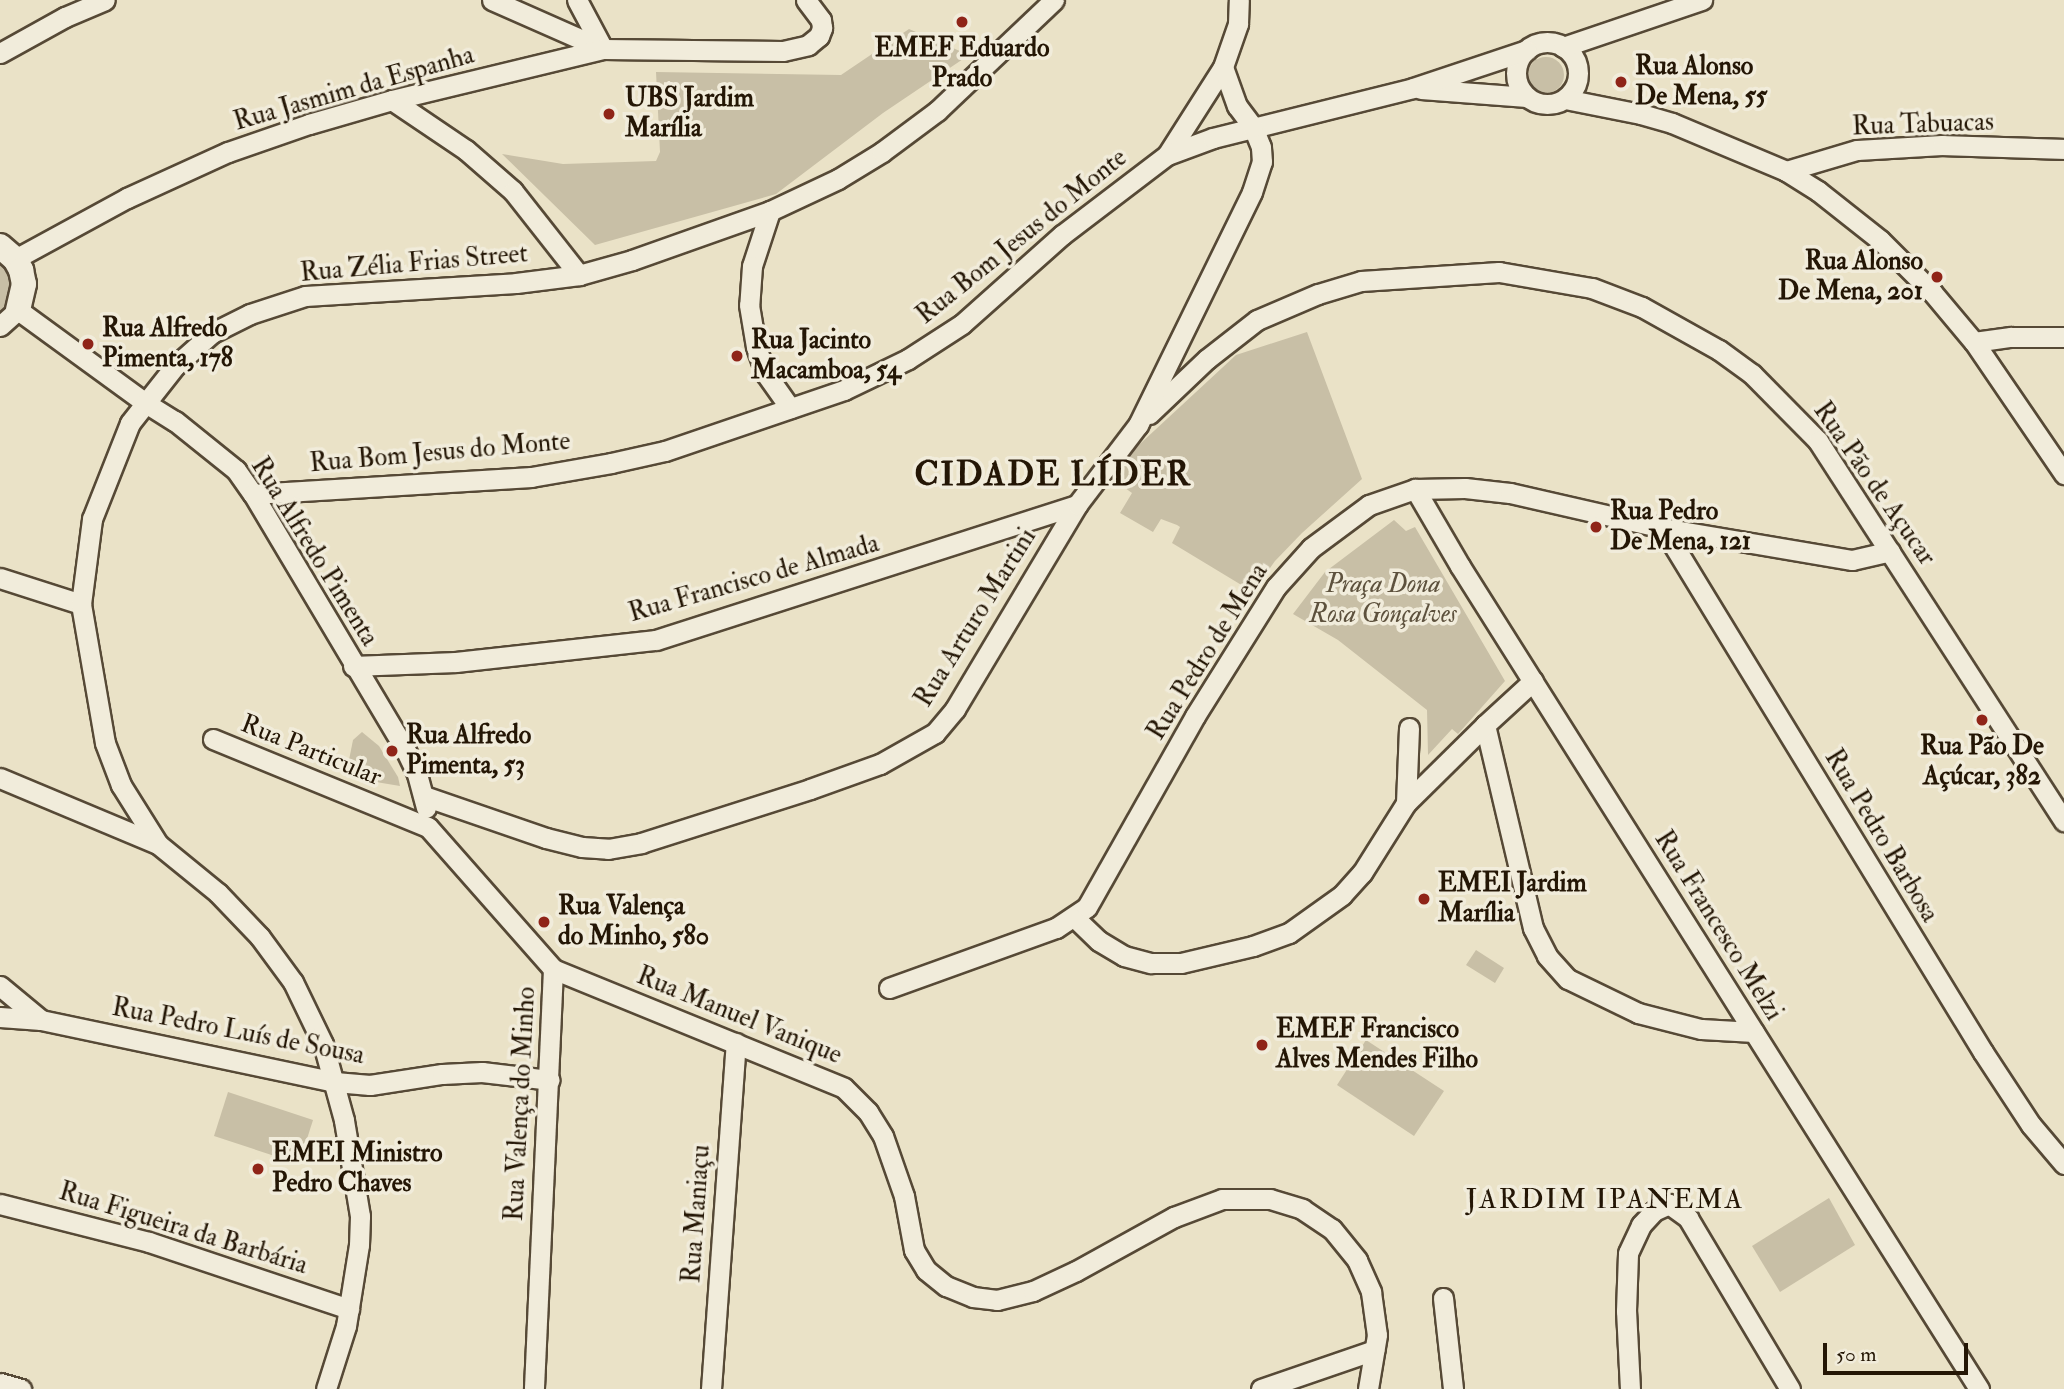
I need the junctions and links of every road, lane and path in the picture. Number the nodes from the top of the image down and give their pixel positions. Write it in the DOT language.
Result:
graph roads {
  1 [pos="104,0"];
  2 [pos="492,0"];
  3 [pos="577,0"];
  4 [pos="806,0"];
  5 [pos="1054,0"];
  6 [pos="1239,0"];
  7 [pos="1702,0"];
  8 [pos="1563,47"];
  9 [pos="603,50"];
  10 [pos="1527,50"];
  11 [pos="0,53"];
  12 [pos="1223,67"];
  13 [pos="1413,88"];
  14 [pos="1527,97"];
  15 [pos="1565,99"];
  16 [pos="392,100"];
  17 [pos="1253,127"];
  18 [pos="2064,149"];
  19 [pos="1167,155"];
  20 [pos="1786,170"];
  21 [pos="770,211"];
  22 [pos="7,252"];
  23 [pos="579,275"];
  24 [pos="9,318"];
  25 [pos="2064,337"];
  26 [pos="1973,342"];
  27 [pos="144,402"];
  28 [pos="790,408"];
  29 [pos="1138,425"];
  30 [pos="2064,474"];
  31 [pos="1415,489"];
  32 [pos="253,494"];
  33 [pos="1077,505"];
  34 [pos="1664,528"];
  35 [pos="1890,551"];
  36 [pos="0,578"];
  37 [pos="81,604"];
  38 [pos="354,666"];
  39 [pos="1533,681"];
  40 [pos="1485,725"];
  41 [pos="1409,727"];
  42 [pos="213,739"];
  43 [pos="0,778"];
  44 [pos="424,796"];
  45 [pos="1406,803"];
  46 [pos="2064,821"];
  47 [pos="428,827"];
  48 [pos="158,844"];
  49 [pos="1075,918"];
  50 [pos="553,969"];
  51 [pos="0,986"];
  52 [pos="889,989"];
  53 [pos="0,1017"];
  54 [pos="41,1020"];
  55 [pos="1754,1032"];
  56 [pos="736,1043"];
  57 [pos="550,1080"];
  58 [pos="335,1082"];
  59 [pos="2064,1164"];
  60 [pos="0,1204"];
  61 [pos="1443,1298"];
  62 [pos="349,1309"];
  63 [pos="1374,1350"];
  64 [pos="0,1383"];
  65 [pos="21,1389"];
  66 [pos="326,1389"];
  67 [pos="534,1389"];
  68 [pos="711,1389"];
  69 [pos="1261,1389"];
  70 [pos="1368,1389"];
  71 [pos="1453,1389"];
  72 [pos="1630,1389"];
  73 [pos="1790,1389"];
  74 [pos="1979,1389"];
  1 -- 11 [label="street"];
  2 -- 9 [label="street"];
  3 -- 9 [label="street"];
  4 -- 9 [label="street"];
  5 -- 21 [label="street, Rua Zélia Frias Street"];
  6 -- 12 [label="street"];
  7 -- 8 [label="street"];
  8 -- 10 [label="street"];
  8 -- 15 [label="street"];
  9 -- 16 [label="street, Rua Jasmim da Espanha"];
  10 -- 13 [label="street, Rua Bom Jesus do Monte"];
  10 -- 14 [label="street"];
  12 -- 17 [label="street, Rua Arturo Martini"];
  12 -- 19 [label="street"];
  13 -- 14 [label="street, Rua Bom Jesus do Monte"];
  13 -- 17 [label="street, Rua Bom Jesus do Monte"];
  14 -- 15 [label="street"];
  15 -- 20 [label="street"];
  16 -- 22 [label="street, Rua Jasmim da Espanha"];
  16 -- 23 [label="street"];
  17 -- 19 [label="street, Rua Bom Jesus do Monte"];
  17 -- 29 [label="street, Rua Arturo Martini"];
  18 -- 20 [label="street, Rua Tabuacas"];
  19 -- 28 [label="street, Rua Bom Jesus do Monte"];
  20 -- 26 [label="street"];
  21 -- 23 [label="street, Rua Zélia Frias Street"];
  21 -- 28 [label="street"];
  22 -- 24 [label="street"];
  23 -- 27 [label="street, Rua Zélia Frias Street"];
  24 -- 27 [label="street, Rua Alfredo Pimenta"];
  25 -- 26 [label="street"];
  26 -- 30 [label="street"];
  27 -- 32 [label="street, Rua Alfredo Pimenta"];
  27 -- 37 [label="street, Rua Zélia Frias Street"];
  28 -- 32 [label="street, Rua Bom Jesus do Monte"];
  29 -- 33 [label="street, Rua Arturo Martini"];
  29 -- 35 [label="street, Rua Pão de Açucar"];
  31 -- 34 [label="street, Rua Pedro de Mena"];
  31 -- 39 [label="street, Rua Francesco Melzi"];
  31 -- 49 [label="street, Rua Pedro de Mena"];
  32 -- 38 [label="street, Rua Alfredo Pimenta"];
  33 -- 38 [label="street, Rua Francisco de Almada"];
  33 -- 44 [label="street, Rua Arturo Martini"];
  34 -- 35 [label="street, Rua Pedro de Mena"];
  34 -- 59 [label="street, Rua Pedro Barbosa"];
  35 -- 46 [label="street, Rua Pão de Açucar"];
  36 -- 37 [label="street"];
  37 -- 48 [label="street, Rua Zélia Frias Street"];
  38 -- 44 [label="street, Rua Alfredo Pimenta"];
  39 -- 40 [label="street"];
  39 -- 55 [label="street, Rua Francesco Melzi"];
  40 -- 45 [label="street"];
  40 -- 55 [label="street"];
  41 -- 45 [label="street"];
  42 -- 47 [label="street, Rua Particular"];
  43 -- 48 [label="street"];
  44 -- 47 [label="street, Rua Alfredo Pimenta"];
  45 -- 49 [label="street"];
  47 -- 50 [label="street, Rua Valença do Minho"];
  48 -- 58 [label="street, Rua Zélia Frias Street"];
  49 -- 52 [label="street, Rua Pedro de Mena"];
  50 -- 56 [label="street, Rua Manuel Vanique"];
  50 -- 57 [label="street, Rua Valença do Minho"];
  51 -- 54 [label="street"];
  53 -- 54 [label="street, Rua Pedro Luís de Sousa"];
  54 -- 58 [label="street, Rua Pedro Luís de Sousa"];
  55 -- 74 [label="street, Rua Francesco Melzi"];
  56 -- 63 [label="street, Rua Manuel Vanique"];
  56 -- 68 [label="street, Rua Maniaçu"];
  57 -- 58 [label="street, Rua Pedro Luís de Sousa"];
  57 -- 67 [label="street, Rua Valença do Minho"];
  58 -- 62 [label="street, Rua Zélia Frias Street"];
  60 -- 62 [label="street, Rua Figueira da Barbária"];
  61 -- 71 [label="street"];
  62 -- 66 [label="street, Rua Zélia Frias Street"];
  63 -- 69 [label="street"];
  63 -- 70 [label="street, Rua Manuel Vanique"];
  64 -- 65 [label="street"];
  72 -- 73 [label="street"];
}
